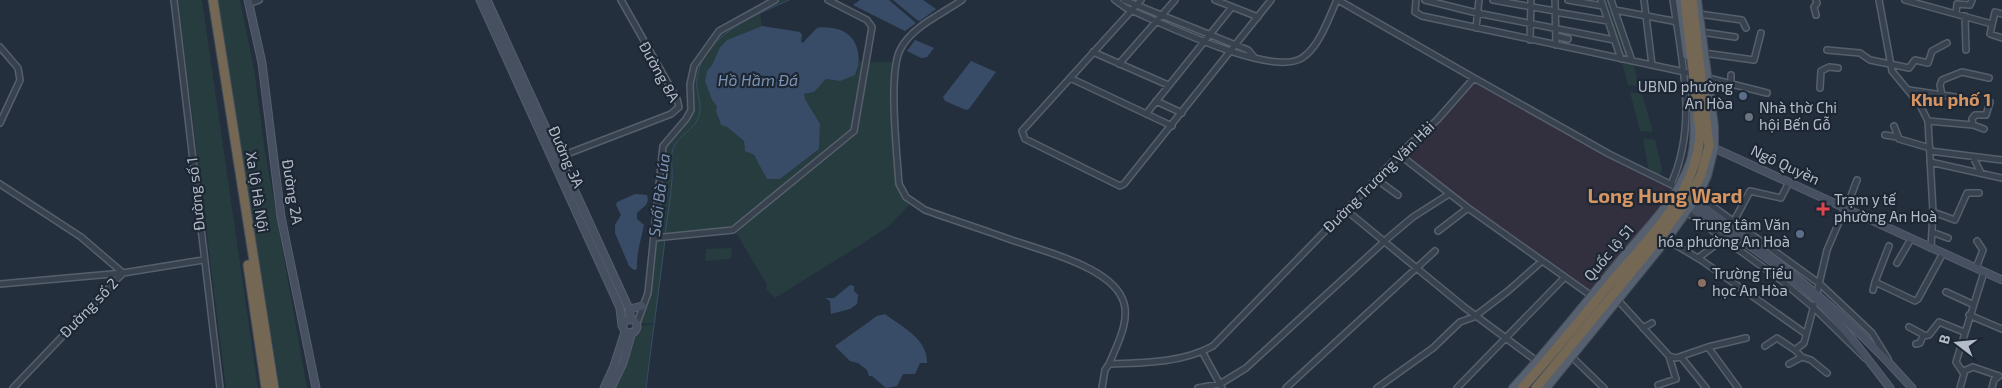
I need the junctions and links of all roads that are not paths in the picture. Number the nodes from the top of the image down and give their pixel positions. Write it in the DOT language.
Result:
graph roads {
  1 [pos="174,0"];
  2 [pos="208,0"];
  3 [pos="213,0"];
  4 [pos="259,0"];
  5 [pos="480,0"];
  6 [pos="487,0"];
  7 [pos="621,0"];
  8 [pos="775,0"];
  9 [pos="828,0"];
  10 [pos="962,0"];
  11 [pos="1115,0"];
  12 [pos="1124,0"];
  13 [pos="1175,0"];
  14 [pos="1215,0"];
  15 [pos="1272,0"];
  16 [pos="1338,0"];
  17 [pos="1416,0"];
  18 [pos="1424,0"];
  19 [pos="1479,0"];
  20 [pos="1493,0"];
  21 [pos="1531,0"];
  22 [pos="1555,0"];
  23 [pos="1568,0"];
  24 [pos="1601,0"];
  25 [pos="1612,0"];
  26 [pos="1644,0"];
  27 [pos="1673,0"];
  28 [pos="1680,0"];
  29 [pos="1685,0"];
  30 [pos="1692,0"];
  31 [pos="1697,0"];
  32 [pos="1816,0"];
  33 [pos="1878,0"];
  34 [pos="1905,0"];
  35 [pos="1972,0"];
  36 [pos="1224,1"];
  37 [pos="1912,1"];
  38 [pos="248,2"];
  39 [pos="1132,2"];
  40 [pos="1139,2"];
  41 [pos="1603,6"];
  42 [pos="1232,7"];
  43 [pos="1531,7"];
  44 [pos="1128,9"];
  45 [pos="1614,10"];
  46 [pos="1555,12"];
  47 [pos="1477,13"];
  48 [pos="1956,13"];
  49 [pos="1162,14"];
  50 [pos="1699,14"];
  51 [pos="2002,14"];
  52 [pos="1816,15"];
  53 [pos="1646,16"];
  54 [pos="1966,16"];
  55 [pos="1258,17"];
  56 [pos="1157,21"];
  57 [pos="1608,21"];
  58 [pos="1679,22"];
  59 [pos="1530,23"];
  60 [pos="1992,24"];
  61 [pos="1476,28"];
  62 [pos="1555,28"];
  63 [pos="1746,28"];
  64 [pos="1701,32"];
  65 [pos="1761,33"];
  66 [pos="1210,34"];
  67 [pos="1556,36"];
  68 [pos="1735,37"];
  69 [pos="1568,39"];
  70 [pos="2002,39"];
  71 [pos="1204,40"];
  72 [pos="1530,40"];
  73 [pos="1614,40"];
  74 [pos="1947,43"];
  75 [pos="1236,45"];
  76 [pos="1556,46"];
  77 [pos="0,47"];
  78 [pos="1827,50"];
  79 [pos="1966,50"];
  80 [pos="1231,51"];
  81 [pos="1093,52"];
  82 [pos="1701,53"];
  83 [pos="1254,57"];
  84 [pos="1621,59"];
  85 [pos="1632,61"];
  86 [pos="1120,64"];
  87 [pos="1890,64"];
  88 [pos="1652,65"];
  89 [pos="1838,68"];
  90 [pos="1688,72"];
  91 [pos="1731,75"];
  92 [pos="1070,78"];
  93 [pos="1474,78"];
  94 [pos="1989,78"];
  95 [pos="1707,84"];
  96 [pos="1731,84"];
  97 [pos="1168,85"];
  98 [pos="1820,88"];
  99 [pos="1908,90"];
  100 [pos="1767,93"];
  101 [pos="1942,95"];
  102 [pos="1962,98"];
  103 [pos="1156,101"];
  104 [pos="1990,102"];
  105 [pos="1182,113"];
  106 [pos="1146,114"];
  107 [pos="1928,121"];
  108 [pos="0,123"];
  109 [pos="1973,125"];
  110 [pos="1172,126"];
  111 [pos="1894,126"];
  112 [pos="1984,129"];
  113 [pos="1885,135"];
  114 [pos="1897,137"];
  115 [pos="1686,139"];
  116 [pos="1695,141"];
  117 [pos="1717,149"];
  118 [pos="1930,149"];
  119 [pos="1400,155"];
  120 [pos="1973,157"];
  121 [pos="556,159"];
  122 [pos="2002,160"];
  123 [pos="1930,162"];
  124 [pos="1981,173"];
  125 [pos="2002,178"];
  126 [pos="1376,179"];
  127 [pos="1857,180"];
  128 [pos="1789,182"];
  129 [pos="0,184"];
  130 [pos="1979,193"];
  131 [pos="1449,194"];
  132 [pos="1398,195"];
  133 [pos="1682,197"];
  134 [pos="1468,208"];
  135 [pos="1846,209"];
  136 [pos="1346,210"];
  137 [pos="1933,212"];
  138 [pos="1734,221"];
  139 [pos="1438,231"];
  140 [pos="1932,232"];
  141 [pos="656,238"];
  142 [pos="1664,238"];
  143 [pos="1725,238"];
  144 [pos="1948,238"];
  145 [pos="1911,239"];
  146 [pos="1385,241"];
  147 [pos="1977,241"];
  148 [pos="1889,246"];
  149 [pos="1931,248"];
  150 [pos="1435,251"];
  151 [pos="1942,253"];
  152 [pos="1698,258"];
  153 [pos="203,260"];
  154 [pos="1542,261"];
  155 [pos="1897,263"];
  156 [pos="1417,266"];
  157 [pos="1976,268"];
  158 [pos="123,272"];
  159 [pos="1984,272"];
  160 [pos="1564,277"];
  161 [pos="2002,280"];
  162 [pos="1876,282"];
  163 [pos="0,284"];
  164 [pos="1873,290"];
  165 [pos="1818,292"];
  166 [pos="1946,292"];
  167 [pos="1615,297"];
  168 [pos="1594,298"];
  169 [pos="1972,304"];
  170 [pos="642,306"];
  171 [pos="1814,308"];
  172 [pos="630,309"];
  173 [pos="1969,315"];
  174 [pos="1474,317"];
  175 [pos="634,322"];
  176 [pos="1652,323"];
  177 [pos="1909,327"];
  178 [pos="1643,328"];
  179 [pos="2002,329"];
  180 [pos="626,330"];
  181 [pos="1964,332"];
  182 [pos="1806,334"];
  183 [pos="1924,335"];
  184 [pos="1746,338"];
  185 [pos="1505,340"];
  186 [pos="1916,344"];
  187 [pos="1765,346"];
  188 [pos="1708,347"];
  189 [pos="1795,350"];
  190 [pos="1203,352"];
  191 [pos="1669,356"];
  192 [pos="1572,357"];
  193 [pos="1681,357"];
  194 [pos="1802,357"];
  195 [pos="1871,362"];
  196 [pos="1109,364"];
  197 [pos="1789,364"];
  198 [pos="1548,368"];
  199 [pos="1964,371"];
  200 [pos="1826,374"];
  201 [pos="2001,375"];
  202 [pos="1658,385"];
  203 [pos="1221,386"];
  204 [pos="12,388"];
  205 [pos="220,388"];
  206 [pos="266,388"];
  207 [pos="274,388"];
  208 [pos="316,388"];
  209 [pos="604,388"];
  210 [pos="611,388"];
  211 [pos="1102,388"];
  212 [pos="1198,388"];
  213 [pos="1286,388"];
  214 [pos="1377,388"];
  215 [pos="1457,388"];
  216 [pos="1513,388"];
  217 [pos="1522,388"];
  218 [pos="1536,388"];
  219 [pos="1546,388"];
  220 [pos="1604,388"];
  221 [pos="1706,388"];
  222 [pos="1738,388"];
  223 [pos="1890,388"];
  224 [pos="1912,388"];
  225 [pos="1960,388"];
  226 [pos="1992,388"];
  1 -- 153 [label="street, Đường số 1"];
  2 -- 206 [label="highway, Xa lộ Hà Nội"];
  3 -- 207 [label="highway, Xa lộ Hà Nội"];
  4 -- 38 [label="street"];
  5 -- 121 [label="street, Đường 3A"];
  6 -- 121 [label="street, Đường 3A"];
  7 -- 121 [label="street, Đường 8A"];
  8 -- 141 [label="street"];
  9 -- 141 [label="street"];
  10 -- 196 [label="street"];
  11 -- 44 [label="street"];
  12 -- 39 [label="street"];
  13 -- 49 [label="street"];
  14 -- 36 [label="street"];
  15 -- 55 [label="street"];
  16 -- 83 [label="street"];
  16 -- 93 [label="street"];
  17 -- 61 [label="street"];
  18 -- 47 [label="street"];
  19 -- 47 [label="street"];
  20 -- 43 [label="street"];
  21 -- 43 [label="street"];
  22 -- 46 [label="street"];
  23 -- 41 [label="street"];
  24 -- 41 [label="street"];
  25 -- 45 [label="street"];
  26 -- 53 [label="street"];
  27 -- 58 [label="street"];
  28 -- 58 [label="main road, Quốc lộ 51"];
  29 -- 90 [label="highway, Quốc lộ 51"];
  30 -- 82 [label="highway, Quốc lộ 51"];
  31 -- 50 [label="main road, Quốc lộ 51"];
  32 -- 52 [label="street"];
  33 -- 87 [label="street"];
  34 -- 37 [label="street"];
  35 -- 48 [label="street"];
  36 -- 42 [label="street"];
  37 -- 48 [label="street"];
  38 -- 208 [label="street, Đường 2A"];
  39 -- 40 [label="street"];
  39 -- 44 [label="street"];
  40 -- 44 [label="street"];
  40 -- 49 [label="street"];
  41 -- 57 [label="street"];
  42 -- 55 [label="street"];
  42 -- 66 [label="street"];
  43 -- 46 [label="street"];
  43 -- 59 [label="street"];
  44 -- 56 [label="street"];
  44 -- 81 [label="street"];
  45 -- 53 [label="street"];
  45 -- 85 [label="street"];
  46 -- 57 [label="street"];
  46 -- 62 [label="street"];
  47 -- 59 [label="street"];
  47 -- 61 [label="street"];
  48 -- 54 [label="street"];
  49 -- 56 [label="street"];
  49 -- 66 [label="street"];
  50 -- 63 [label="street"];
  50 -- 64 [label="main road, Quốc lộ 51"];
  51 -- 60 [label="street"];
  53 -- 58 [label="street"];
  53 -- 88 [label="street"];
  54 -- 60 [label="street"];
  54 -- 79 [label="street"];
  55 -- 75 [label="street"];
  56 -- 71 [label="street"];
  56 -- 86 [label="street"];
  57 -- 73 [label="street"];
  58 -- 90 [label="main road, Quốc lộ 51"];
  59 -- 62 [label="street"];
  59 -- 72 [label="street"];
  60 -- 70 [label="street"];
  61 -- 72 [label="street"];
  62 -- 67 [label="street"];
  62 -- 73 [label="street"];
  64 -- 68 [label="street"];
  64 -- 82 [label="main road, Quốc lộ 51"];
  65 -- 82 [label="street"];
  66 -- 71 [label="street"];
  66 -- 75 [label="street"];
  67 -- 69 [label="street"];
  67 -- 76 [label="street"];
  71 -- 80 [label="street"];
  71 -- 97 [label="street"];
  72 -- 76 [label="street"];
  73 -- 84 [label="street"];
  74 -- 87 [label="street"];
  75 -- 80 [label="street"];
  75 -- 83 [label="street"];
  76 -- 84 [label="street"];
  77 -- 108 [label="street"];
  78 -- 87 [label="street"];
  80 -- 83 [label="street"];
  80 -- 105 [label="street"];
  81 -- 86 [label="street"];
  81 -- 92 [label="street"];
  82 -- 95 [label="highway, Quốc lộ 51"];
  84 -- 85 [label="street"];
  85 -- 88 [label="street"];
  86 -- 97 [label="street"];
  87 -- 99 [label="street"];
  88 -- 90 [label="street"];
  89 -- 98 [label="street"];
  90 -- 115 [label="street"];
  90 -- 116 [label="main road, Quốc lộ 51"];
  90 -- 133 [label="highway, Quốc lộ 51"];
  91 -- 96 [label="street"];
  92 -- 106 [label="street"];
  92 -- 110 [label="street"];
  93 -- 119 [label="street, Đường Trương Văn Hải"];
  93 -- 133 [label="street"];
  94 -- 101 [label="street"];
  95 -- 96 [label="street"];
  95 -- 117 [label="main road, Quốc lộ 51"];
  95 -- 133 [label="highway, Quốc lộ 51"];
  96 -- 100 [label="street"];
  97 -- 103 [label="street"];
  99 -- 101 [label="street"];
  99 -- 107 [label="street"];
  101 -- 102 [label="street"];
  103 -- 105 [label="street"];
  103 -- 106 [label="street"];
  104 -- 109 [label="street"];
  105 -- 110 [label="street"];
  106 -- 110 [label="street"];
  107 -- 109 [label="street"];
  107 -- 118 [label="street"];
  109 -- 112 [label="street"];
  111 -- 114 [label="street"];
  113 -- 114 [label="street"];
  114 -- 118 [label="street"];
  115 -- 116 [label="street"];
  115 -- 133 [label="street"];
  116 -- 133 [label="main road, Quốc lộ 51"];
  117 -- 128 [label="street, Ngô Quyền"];
  117 -- 133 [label="main road, Quốc lộ 51"];
  118 -- 120 [label="street"];
  118 -- 123 [label="street"];
  119 -- 126 [label="street, Đường Trương Văn Hải"];
  119 -- 131 [label="street"];
  120 -- 122 [label="street"];
  120 -- 124 [label="street"];
  121 -- 172 [label="street, Đường 3A"];
  121 -- 180 [label="street, Đường 3A"];
  123 -- 124 [label="street"];
  123 -- 137 [label="street"];
  124 -- 125 [label="street"];
  126 -- 132 [label="street"];
  126 -- 136 [label="street, Đường Trương Văn Hải"];
  127 -- 135 [label="street"];
  128 -- 135 [label="street, Ngô Quyền"];
  128 -- 138 [label="street"];
  129 -- 158 [label="street, Đường số 2"];
  130 -- 137 [label="street"];
  131 -- 134 [label="street"];
  131 -- 146 [label="street"];
  133 -- 138 [label="street"];
  133 -- 142 [label="highway, Quốc lộ 51"];
  133 -- 143 [label="street"];
  133 -- 165 [label="street"];
  133 -- 168 [label="highway, Quốc lộ 51"];
  134 -- 139 [label="street"];
  134 -- 154 [label="street"];
  135 -- 145 [label="street, Ngô Quyền"];
  135 -- 165 [label="street"];
  136 -- 146 [label="street"];
  136 -- 190 [label="street, Đường Trương Văn Hải"];
  137 -- 140 [label="street"];
  138 -- 165 [label="street"];
  140 -- 144 [label="street"];
  140 -- 149 [label="street"];
  141 -- 170 [label="street"];
  142 -- 152 [label="street"];
  142 -- 167 [label="highway, Quốc lộ 51"];
  143 -- 152 [label="street"];
  143 -- 171 [label="street"];
  145 -- 149 [label="street, Ngô Quyền"];
  145 -- 155 [label="street"];
  146 -- 156 [label="street"];
  146 -- 203 [label="street"];
  147 -- 157 [label="street"];
  148 -- 162 [label="street"];
  149 -- 151 [label="street, Ngô Quyền"];
  150 -- 156 [label="street"];
  151 -- 157 [label="street, Ngô Quyền"];
  151 -- 162 [label="street"];
  152 -- 182 [label="street"];
  153 -- 158 [label="street"];
  153 -- 205 [label="street, Đường số 1"];
  154 -- 160 [label="street"];
  154 -- 174 [label="street"];
  156 -- 174 [label="street"];
  156 -- 213 [label="street"];
  157 -- 159 [label="street, Ngô Quyền"];
  158 -- 163 [label="street"];
  158 -- 204 [label="street, Đường số 2"];
  159 -- 161 [label="street, Ngô Quyền"];
  159 -- 169 [label="street"];
  160 -- 168 [label="street"];
  160 -- 185 [label="street"];
  162 -- 164 [label="street"];
  165 -- 171 [label="street"];
  165 -- 195 [label="street"];
  165 -- 224 [label="street"];
  166 -- 169 [label="street"];
  167 -- 178 [label="street"];
  167 -- 192 [label="main road, Quốc lộ 51"];
  167 -- 198 [label="highway, Quốc lộ 51"];
  168 -- 198 [label="highway, Quốc lộ 51"];
  169 -- 173 [label="street"];
  170 -- 172 [label="street"];
  170 -- 175 [label="street"];
  171 -- 182 [label="street"];
  171 -- 195 [label="street"];
  172 -- 175 [label="street, Đường 3A"];
  173 -- 179 [label="street"];
  173 -- 181 [label="street"];
  174 -- 185 [label="street"];
  174 -- 214 [label="street"];
  175 -- 180 [label="street"];
  175 -- 180 [label="street"];
  176 -- 178 [label="street"];
  177 -- 183 [label="street"];
  178 -- 191 [label="street"];
  180 -- 209 [label="street, Đường 3A"];
  180 -- 210 [label="street, Đường 3A"];
  181 -- 183 [label="street"];
  181 -- 199 [label="street"];
  182 -- 189 [label="street"];
  183 -- 186 [label="street"];
  184 -- 188 [label="street"];
  185 -- 198 [label="street"];
  185 -- 215 [label="street"];
  187 -- 189 [label="street"];
  188 -- 193 [label="street"];
  188 -- 222 [label="street"];
  189 -- 194 [label="street"];
  190 -- 196 [label="street, Đường Trương Văn Hải"];
  190 -- 203 [label="street"];
  191 -- 193 [label="street"];
  191 -- 202 [label="street"];
  192 -- 198 [label="main road, Quốc lộ 51"];
  192 -- 220 [label="street"];
  193 -- 221 [label="street"];
  194 -- 197 [label="street"];
  194 -- 200 [label="street"];
  195 -- 223 [label="street"];
  196 -- 211 [label="street"];
  198 -- 216 [label="main road, Quốc lộ 51"];
  198 -- 217 [label="highway, Quốc lộ 51"];
  198 -- 218 [label="highway, Quốc lộ 51"];
  198 -- 219 [label="main road, Quốc lộ 51"];
  199 -- 201 [label="street"];
  199 -- 225 [label="street"];
  201 -- 226 [label="street"];
  203 -- 212 [label="street"];
}
